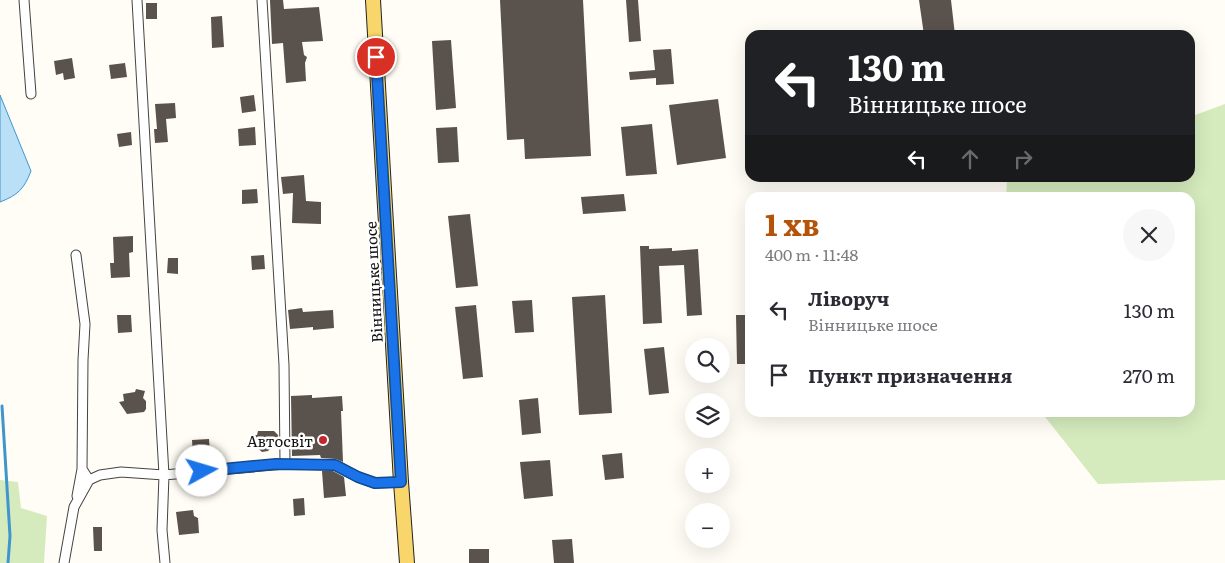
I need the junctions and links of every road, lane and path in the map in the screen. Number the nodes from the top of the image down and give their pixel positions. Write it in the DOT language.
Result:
graph roads {
  1 [pos="24,0"];
  2 [pos="136,0"];
  3 [pos="262,0"];
  4 [pos="373,0"];
  5 [pos="30,94"];
  6 [pos="76,255"];
  7 [pos="285,464"];
  8 [pos="82,469"];
  9 [pos="164,475"];
  10 [pos="89,480"];
  11 [pos="401,482"];
  12 [pos="74,507"];
  13 [pos="64,563"];
  14 [pos="165,563"];
  15 [pos="407,563"];
  1 -- 5 [label="street"];
  2 -- 9 [label="street"];
  3 -- 7 [label="street"];
  4 -- 11 [label="main road, Вінницьке шосе"];
  6 -- 8 [label="street"];
  7 -- 9 [label="street"];
  7 -- 11 [label="street"];
  8 -- 10 [label="street"];
  8 -- 12 [label="street"];
  9 -- 10 [label="street"];
  9 -- 14 [label="street"];
  10 -- 12 [label="street"];
  11 -- 15 [label="main road, Вінницьке шосе"];
  12 -- 13 [label="street"];
}
